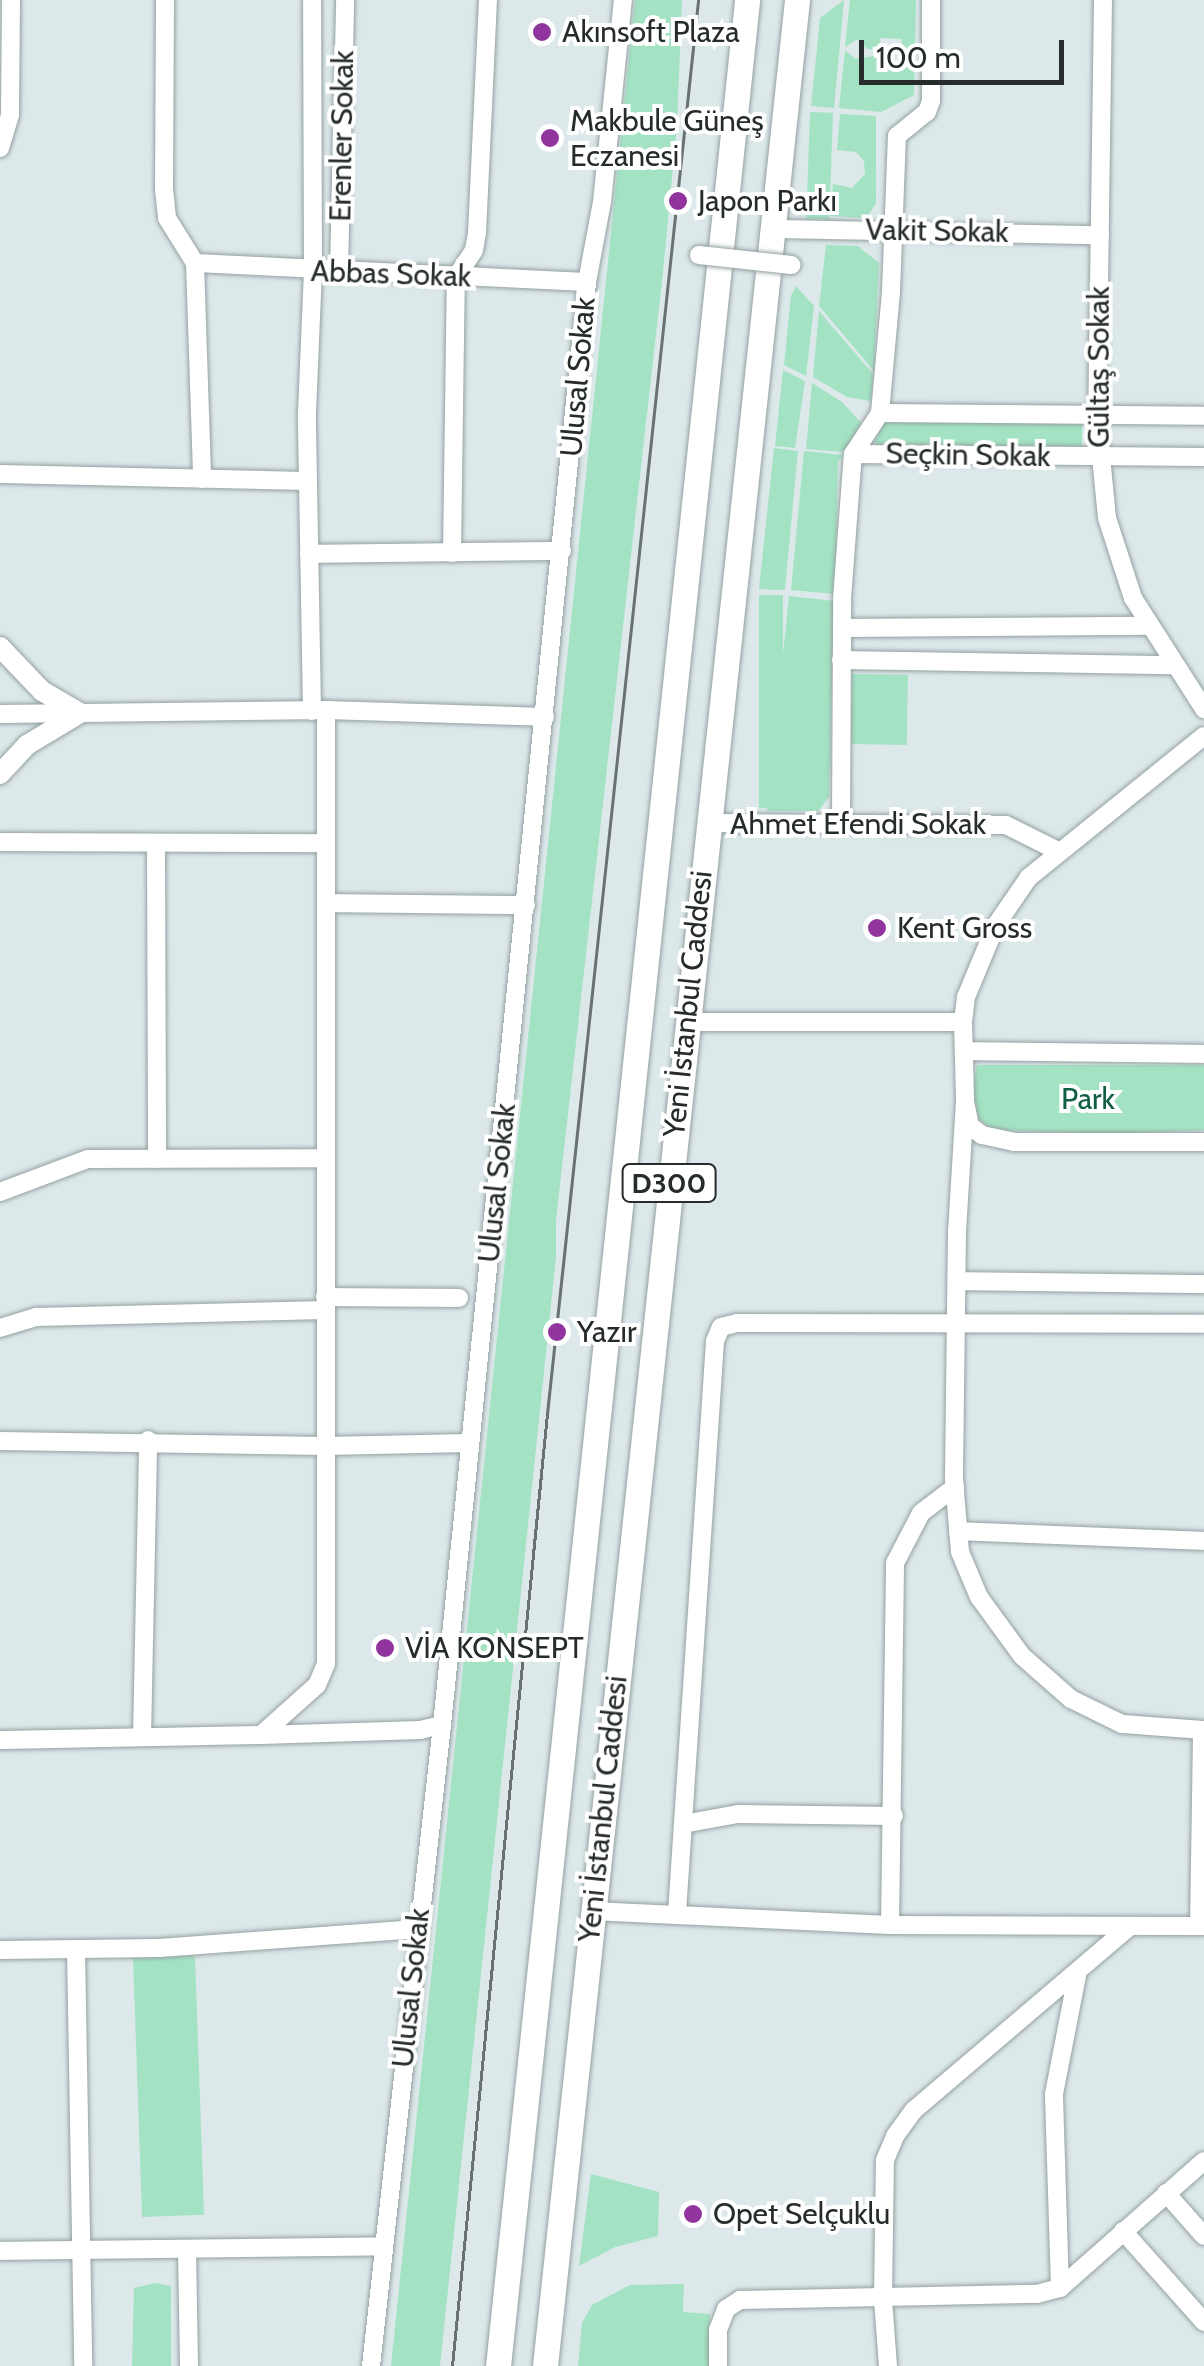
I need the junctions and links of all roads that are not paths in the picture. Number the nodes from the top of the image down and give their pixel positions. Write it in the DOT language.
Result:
graph roads {
  1 [pos="12,0"];
  2 [pos="166,0"];
  3 [pos="312,0"];
  4 [pos="345,0"];
  5 [pos="488,0"];
  6 [pos="623,0"];
  7 [pos="748,0"];
  8 [pos="798,0"];
  9 [pos="932,0"];
  10 [pos="1103,0"];
  11 [pos="0,148"];
  12 [pos="774,229"];
  13 [pos="894,231"];
  14 [pos="1100,235"];
  15 [pos="699,255"];
  16 [pos="195,263"];
  17 [pos="791,265"];
  18 [pos="313,271"];
  19 [pos="339,272"];
  20 [pos="456,277"];
  21 [pos="587,282"];
  22 [pos="880,412"];
  23 [pos="1097,416"];
  24 [pos="1204,416"];
  25 [pos="853,454"];
  26 [pos="1098,457"];
  27 [pos="1204,457"];
  28 [pos="0,474"];
  29 [pos="202,479"];
  30 [pos="308,481"];
  31 [pos="562,551"];
  32 [pos="452,553"];
  33 [pos="309,554"];
  34 [pos="1150,626"];
  35 [pos="842,628"];
  36 [pos="0,647"];
  37 [pos="841,660"];
  38 [pos="1174,664"];
  39 [pos="1204,709"];
  40 [pos="319,710"];
  41 [pos="80,713"];
  42 [pos="0,714"];
  43 [pos="545,717"];
  44 [pos="1204,736"];
  45 [pos="0,774"];
  46 [pos="709,823"];
  47 [pos="841,824"];
  48 [pos="0,842"];
  49 [pos="156,843"];
  50 [pos="325,843"];
  51 [pos="1060,852"];
  52 [pos="326,903"];
  53 [pos="526,905"];
  54 [pos="686,1022"];
  55 [pos="963,1022"];
  56 [pos="964,1051"];
  57 [pos="1204,1054"];
  58 [pos="965,1101"];
  59 [pos="1204,1142"];
  60 [pos="324,1158"];
  61 [pos="157,1159"];
  62 [pos="0,1192"];
  63 [pos="957,1281"];
  64 [pos="1204,1284"];
  65 [pos="460,1298"];
  66 [pos="325,1304"];
  67 [pos="956,1323"];
  68 [pos="1204,1324"];
  69 [pos="0,1328"];
  70 [pos="0,1440"];
  71 [pos="148,1440"];
  72 [pos="469,1443"];
  73 [pos="325,1446"];
  74 [pos="954,1487"];
  75 [pos="958,1531"];
  76 [pos="1204,1541"];
  77 [pos="442,1725"];
  78 [pos="1203,1730"];
  79 [pos="261,1734"];
  80 [pos="142,1737"];
  81 [pos="0,1740"];
  82 [pos="894,1816"];
  83 [pos="683,1824"];
  84 [pos="592,1910"];
  85 [pos="677,1913"];
  86 [pos="890,1925"];
  87 [pos="1130,1926"];
  88 [pos="1201,1926"];
  89 [pos="418,1930"];
  90 [pos="76,1949"];
  91 [pos="0,1950"];
  92 [pos="1078,1971"];
  93 [pos="1204,2161"];
  94 [pos="1166,2194"];
  95 [pos="1123,2231"];
  96 [pos="1204,2236"];
  97 [pos="383,2246"];
  98 [pos="187,2249"];
  99 [pos="82,2250"];
  100 [pos="0,2251"];
  101 [pos="1060,2288"];
  102 [pos="883,2299"];
  103 [pos="1204,2322"];
  104 [pos="83,2366"];
  105 [pos="189,2366"];
  106 [pos="371,2366"];
  107 [pos="498,2366"];
  108 [pos="545,2366"];
  109 [pos="718,2366"];
  110 [pos="888,2366"];
  1 -- 11 [label="street"];
  2 -- 16 [label="street"];
  3 -- 18 [label="street"];
  4 -- 19 [label="street, Erenler Sokak"];
  5 -- 20 [label="street"];
  6 -- 21 [label="street, Ulusal Sokak"];
  7 -- 107 [label="highway, Yeni İstanbul Caddesi / D300"];
  8 -- 12 [label="highway, Yeni İstanbul Caddesi / D300"];
  9 -- 13 [label="street"];
  10 -- 14 [label="street, Gültaş Sokak"];
  12 -- 13 [label="street, Vakit Sokak"];
  12 -- 46 [label="highway, Yeni İstanbul Caddesi / D300"];
  13 -- 14 [label="street, Vakit Sokak"];
  13 -- 22 [label="street"];
  14 -- 23 [label="street, Gültaş Sokak"];
  15 -- 17 [label="street, bridge"];
  16 -- 18 [label="street, Abbas Sokak"];
  16 -- 29 [label="street"];
  18 -- 19 [label="street, Abbas Sokak"];
  18 -- 30 [label="street"];
  19 -- 20 [label="street, Abbas Sokak"];
  20 -- 21 [label="street, Abbas Sokak"];
  20 -- 32 [label="street"];
  21 -- 31 [label="street, Ulusal Sokak"];
  22 -- 23 [label="street, Seçkin Sokak"];
  22 -- 25 [label="street"];
  23 -- 24 [label="street, Seçkin Sokak"];
  23 -- 26 [label="street, Gültaş Sokak"];
  25 -- 26 [label="street, Seçkin Sokak"];
  25 -- 35 [label="street"];
  26 -- 27 [label="street, Seçkin Sokak"];
  26 -- 34 [label="street, Gültaş Sokak"];
  28 -- 29 [label="street"];
  29 -- 30 [label="street"];
  30 -- 33 [label="street"];
  31 -- 32 [label="street"];
  31 -- 43 [label="street, Ulusal Sokak"];
  32 -- 33 [label="street"];
  33 -- 40 [label="street"];
  34 -- 35 [label="street"];
  34 -- 38 [label="street, Gültaş Sokak"];
  35 -- 37 [label="street"];
  36 -- 41 [label="main road"];
  37 -- 38 [label="street"];
  37 -- 47 [label="street"];
  38 -- 39 [label="street, Gültaş Sokak"];
  40 -- 41 [label="street"];
  40 -- 43 [label="street"];
  40 -- 50 [label="street"];
  41 -- 42 [label="street"];
  41 -- 45 [label="main road"];
  43 -- 53 [label="street, Ulusal Sokak"];
  44 -- 51 [label="street"];
  46 -- 47 [label="street, Ahmet Efendi Sokak"];
  46 -- 54 [label="highway, Yeni İstanbul Caddesi / D300"];
  47 -- 51 [label="street, Ahmet Efendi Sokak"];
  48 -- 49 [label="street"];
  49 -- 50 [label="street"];
  49 -- 61 [label="street"];
  50 -- 52 [label="street"];
  51 -- 55 [label="street"];
  52 -- 53 [label="street"];
  52 -- 60 [label="street"];
  53 -- 72 [label="street, Ulusal Sokak"];
  54 -- 55 [label="street"];
  54 -- 84 [label="highway, Yeni İstanbul Caddesi / D300"];
  55 -- 56 [label="street"];
  56 -- 57 [label="street"];
  56 -- 58 [label="street"];
  58 -- 59 [label="street"];
  58 -- 63 [label="street"];
  60 -- 61 [label="street"];
  60 -- 66 [label="street"];
  61 -- 62 [label="street"];
  63 -- 64 [label="street"];
  63 -- 67 [label="street"];
  65 -- 66 [label="street"];
  66 -- 69 [label="street"];
  66 -- 73 [label="street"];
  67 -- 68 [label="street"];
  67 -- 74 [label="street"];
  67 -- 83 [label="street"];
  70 -- 71 [label="street"];
  71 -- 73 [label="street"];
  71 -- 80 [label="street"];
  72 -- 73 [label="street"];
  72 -- 77 [label="street, Ulusal Sokak"];
  73 -- 79 [label="street"];
  74 -- 75 [label="street"];
  74 -- 82 [label="street"];
  75 -- 76 [label="street"];
  75 -- 78 [label="street"];
  77 -- 79 [label="street"];
  77 -- 89 [label="street, Ulusal Sokak"];
  78 -- 88 [label="street"];
  79 -- 80 [label="street"];
  80 -- 81 [label="street"];
  82 -- 83 [label="street"];
  82 -- 86 [label="street"];
  83 -- 85 [label="street"];
  84 -- 85 [label="street"];
  84 -- 108 [label="highway, Yeni İstanbul Caddesi / D300"];
  85 -- 86 [label="street"];
  86 -- 87 [label="street"];
  87 -- 88 [label="street"];
  87 -- 92 [label="street"];
  89 -- 90 [label="street"];
  89 -- 97 [label="street, Ulusal Sokak"];
  90 -- 91 [label="street"];
  90 -- 99 [label="street"];
  92 -- 101 [label="street"];
  92 -- 102 [label="street"];
  93 -- 94 [label="street"];
  94 -- 95 [label="street"];
  94 -- 96 [label="street"];
  95 -- 101 [label="street"];
  95 -- 103 [label="street"];
  97 -- 98 [label="street"];
  97 -- 106 [label="street, Ulusal Sokak"];
  98 -- 99 [label="street"];
  98 -- 105 [label="street"];
  99 -- 100 [label="street"];
  99 -- 104 [label="street"];
  101 -- 102 [label="street"];
  102 -- 109 [label="street"];
  102 -- 110 [label="street"];
}
